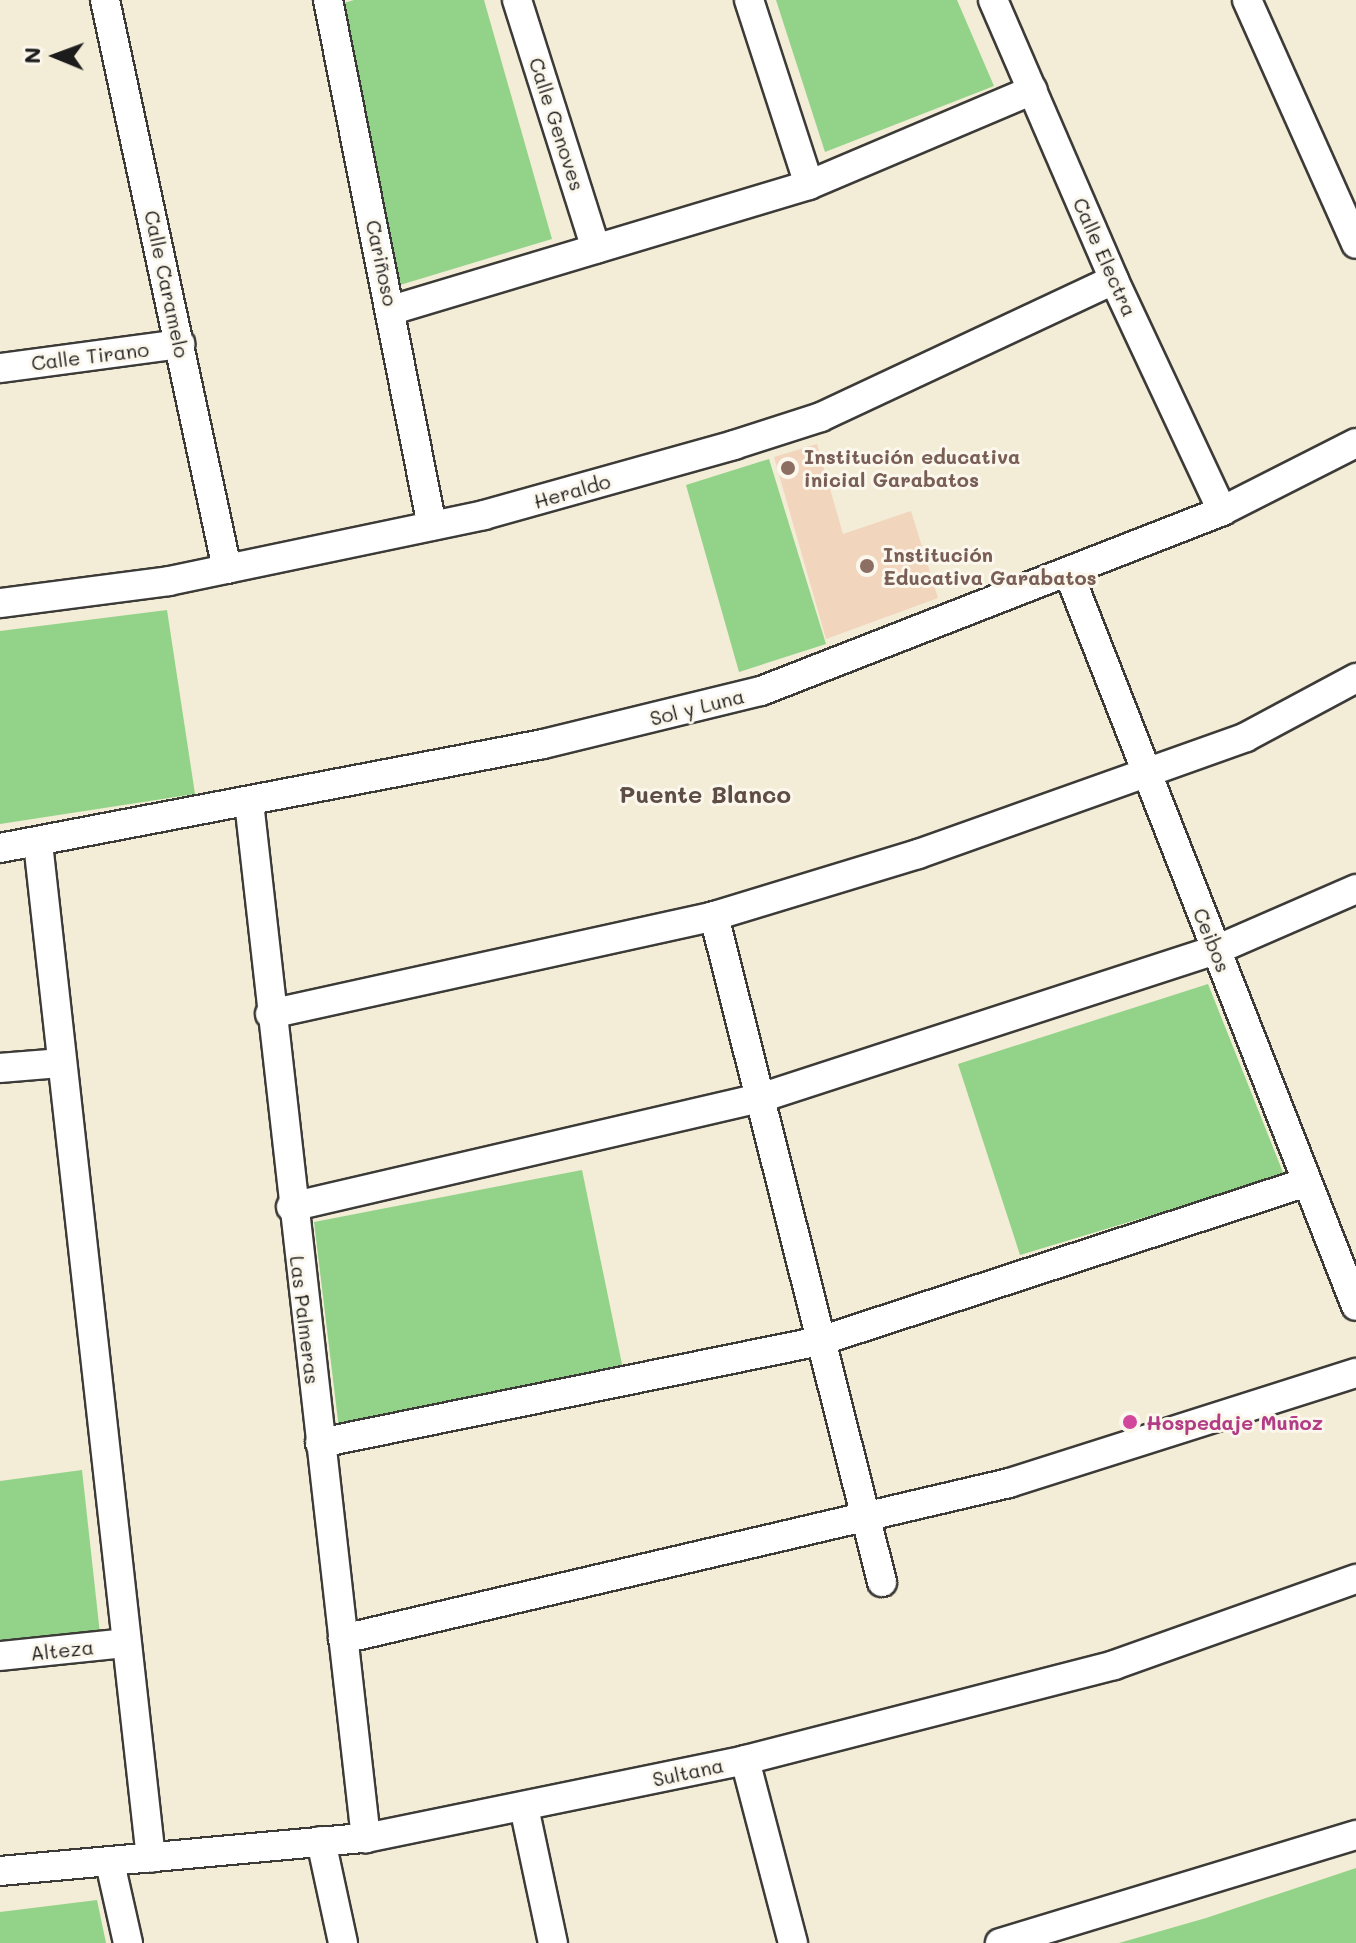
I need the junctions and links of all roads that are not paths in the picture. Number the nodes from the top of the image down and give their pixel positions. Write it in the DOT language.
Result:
graph roads {
  1 [pos="105,0"];
  2 [pos="328,0"];
  3 [pos="517,0"];
  4 [pos="749,0"];
  5 [pos="993,0"];
  6 [pos="1247,0"];
  7 [pos="1033,90"];
  8 [pos="809,185"];
  9 [pos="1356,244"];
  10 [pos="596,249"];
  11 [pos="1114,280"];
  12 [pos="392,310"];
  13 [pos="180,344"];
  14 [pos="0,368"];
  15 [pos="1356,443"];
  16 [pos="1222,511"];
  17 [pos="432,526"];
  18 [pos="227,569"];
  19 [pos="1069,574"];
  20 [pos="0,603"];
  21 [pos="1356,678"];
  22 [pos="1147,776"];
  23 [pos="249,802"];
  24 [pos="38,843"];
  25 [pos="0,848"];
  26 [pos="1356,889"];
  27 [pos="714,916"];
  28 [pos="1216,950"];
  29 [pos="270,1014"];
  30 [pos="61,1063"];
  31 [pos="0,1068"];
  32 [pos="760,1098"];
  33 [pos="1307,1182"];
  34 [pos="291,1207"];
  35 [pos="1356,1306"];
  36 [pos="820,1341"];
  37 [pos="1356,1373"];
  38 [pos="320,1443"];
  39 [pos="869,1519"];
  40 [pos="1356,1579"];
  41 [pos="882,1582"];
  42 [pos="343,1639"];
  43 [pos="125,1643"];
  44 [pos="0,1656"];
  45 [pos="745,1760"];
  46 [pos="524,1807"];
  47 [pos="1356,1835"];
  48 [pos="366,1838"];
  49 [pos="321,1841"];
  50 [pos="151,1858"];
  51 [pos="110,1863"];
  52 [pos="0,1871"];
  53 [pos="128,1943"];
  54 [pos="343,1943"];
  55 [pos="553,1943"];
  56 [pos="793,1943"];
  57 [pos="1000,1943"];
  1 -- 13 [label="street, Calle Caramelo"];
  2 -- 12 [label="street, Cariñoso"];
  3 -- 10 [label="street, Calle Genoves"];
  4 -- 8 [label="street"];
  5 -- 7 [label="street, Calle Electra"];
  6 -- 9 [label="street"];
  7 -- 8 [label="street"];
  7 -- 11 [label="street, Calle Electra"];
  8 -- 10 [label="street"];
  10 -- 12 [label="street"];
  11 -- 16 [label="street, Calle Electra"];
  11 -- 17 [label="street, Heraldo"];
  12 -- 17 [label="street, Cariñoso"];
  13 -- 14 [label="street, Calle Tirano"];
  13 -- 18 [label="street, Calle Caramelo"];
  15 -- 16 [label="street, Sol y Luna"];
  16 -- 19 [label="street, Sol y Luna"];
  17 -- 18 [label="street, Heraldo"];
  18 -- 20 [label="street, Heraldo"];
  19 -- 22 [label="street, Ceibos"];
  19 -- 23 [label="street, Sol y Luna"];
  21 -- 22 [label="street"];
  22 -- 27 [label="street"];
  22 -- 28 [label="street, Ceibos"];
  23 -- 24 [label="street, Sol y Luna"];
  23 -- 29 [label="street, Las Palmeras"];
  24 -- 25 [label="street, Sol y Luna"];
  24 -- 30 [label="street"];
  26 -- 28 [label="street"];
  27 -- 29 [label="street"];
  27 -- 32 [label="street"];
  28 -- 32 [label="street"];
  28 -- 33 [label="street, Ceibos"];
  29 -- 34 [label="street, Las Palmeras"];
  30 -- 31 [label="street"];
  30 -- 43 [label="street"];
  32 -- 34 [label="street"];
  32 -- 36 [label="street"];
  33 -- 35 [label="street, Ceibos"];
  33 -- 36 [label="street"];
  34 -- 38 [label="street, Las Palmeras"];
  36 -- 38 [label="street"];
  36 -- 39 [label="street"];
  37 -- 39 [label="street"];
  38 -- 42 [label="street, Las Palmeras"];
  39 -- 41 [label="street"];
  39 -- 42 [label="street"];
  40 -- 45 [label="street, Sultana"];
  42 -- 48 [label="street, Las Palmeras"];
  43 -- 44 [label="street, Alteza"];
  43 -- 50 [label="street"];
  45 -- 46 [label="street, Sultana"];
  45 -- 56 [label="street"];
  46 -- 48 [label="street, Sultana"];
  46 -- 55 [label="street"];
  47 -- 57 [label="street"];
  48 -- 49 [label="street, Sultana"];
  49 -- 50 [label="street, Sultana"];
  49 -- 54 [label="street"];
  50 -- 51 [label="street, Sultana"];
  51 -- 52 [label="street, Sultana"];
  51 -- 53 [label="street"];
}
